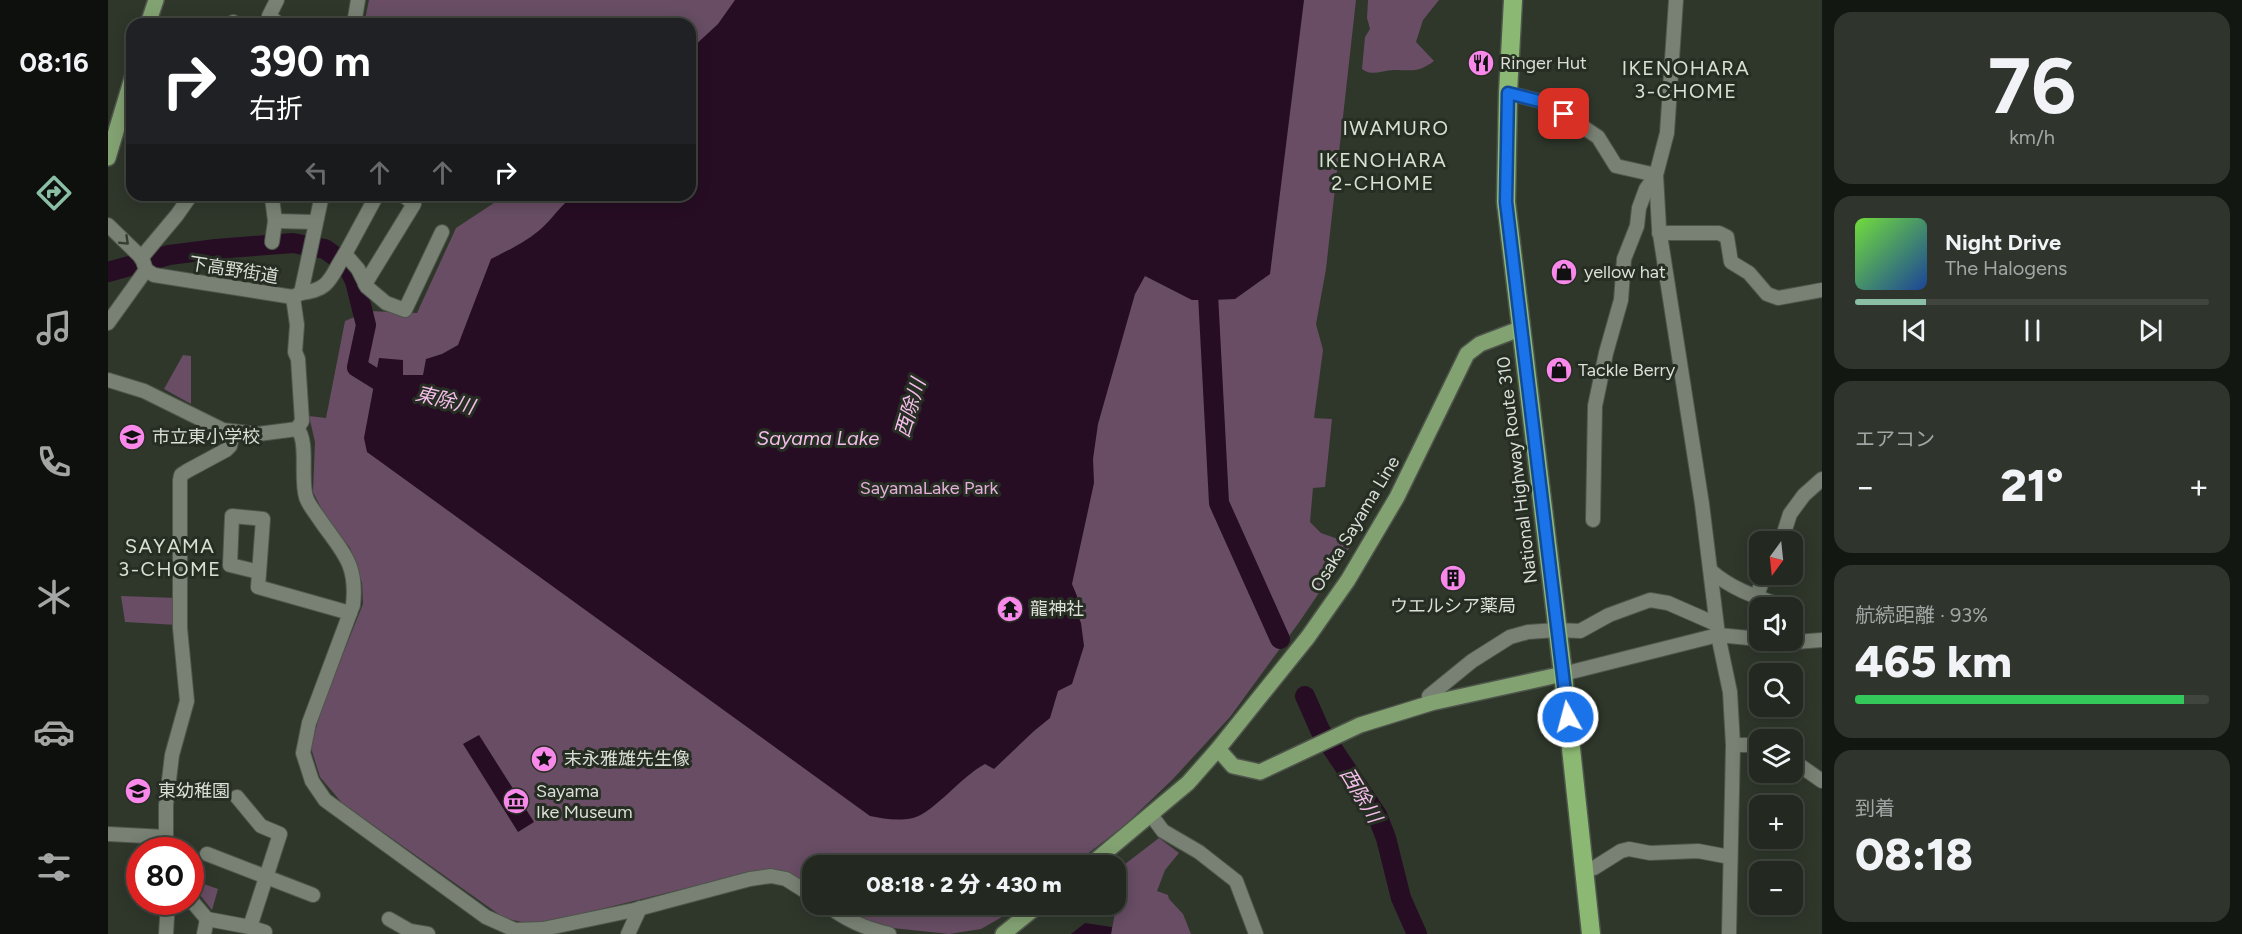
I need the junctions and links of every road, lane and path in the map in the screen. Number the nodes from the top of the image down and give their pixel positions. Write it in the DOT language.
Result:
graph roads {
  1 [pos="156,0"];
  2 [pos="358,0"];
  3 [pos="1513,0"];
  4 [pos="1676,0"];
  5 [pos="274,1"];
  6 [pos="150,18"];
  7 [pos="272,18"];
  8 [pos="355,18"];
  9 [pos="1508,93"];
  10 [pos="126,98"];
  11 [pos="108,158"];
  12 [pos="1656,175"];
  13 [pos="187,201"];
  14 [pos="272,201"];
  15 [pos="320,201"];
  16 [pos="374,201"];
  17 [pos="410,201"];
  18 [pos="274,221"];
  19 [pos="314,222"];
  20 [pos="108,225"];
  21 [pos="442,232"];
  22 [pos="1659,233"];
  23 [pos="272,242"];
  24 [pos="342,258"];
  25 [pos="143,263"];
  26 [pos="365,284"];
  27 [pos="1822,290"];
  28 [pos="297,295"];
  29 [pos="108,323"];
  30 [pos="1522,328"];
  31 [pos="108,380"];
  32 [pos="297,429"];
  33 [pos="233,432"];
  34 [pos="1822,479"];
  35 [pos="1593,520"];
  36 [pos="1784,531"];
  37 [pos="1711,571"];
  38 [pos="259,572"];
  39 [pos="1756,597"];
  40 [pos="350,613"];
  41 [pos="1717,629"];
  42 [pos="1557,630"];
  43 [pos="1749,637"];
  44 [pos="1822,640"];
  45 [pos="1803,641"];
  46 [pos="1563,674"];
  47 [pos="1431,703"];
  48 [pos="1733,745"];
  49 [pos="1749,745"];
  50 [pos="1218,749"];
  51 [pos="1803,768"];
  52 [pos="1822,781"];
  53 [pos="237,797"];
  54 [pos="1151,815"];
  55 [pos="108,834"];
  56 [pos="126,837"];
  57 [pos="166,837"];
  58 [pos="207,854"];
  59 [pos="1102,855"];
  60 [pos="1730,857"];
  61 [pos="1585,870"];
  62 [pos="265,878"];
  63 [pos="802,889"];
  64 [pos="313,895"];
  65 [pos="640,908"];
  66 [pos="167,915"];
  67 [pos="204,915"];
  68 [pos="836,915"];
  69 [pos="1026,915"];
  70 [pos="207,919"];
  71 [pos="389,919"];
  72 [pos="250,927"];
  73 [pos="848,928"];
  74 [pos="496,929"];
  75 [pos="513,932"];
  76 [pos="269,933"];
  77 [pos="166,934"];
  78 [pos="204,934"];
  79 [pos="428,934"];
  80 [pos="628,934"];
  81 [pos="889,934"];
  82 [pos="1003,934"];
  83 [pos="1256,934"];
  84 [pos="1591,934"];
  85 [pos="1729,934"];
  1 -- 6 [label="main road"];
  2 -- 8 [label="street"];
  3 -- 9 [label="highway, National Highway Route 310"];
  4 -- 12 [label="street"];
  5 -- 7 [label="street"];
  9 -- 12 [label="street"];
  9 -- 30 [label="highway, National Highway Route 310"];
  10 -- 11 [label="main road"];
  12 -- 22 [label="street"];
  12 -- 35 [label="street"];
  13 -- 25 [label="street"];
  14 -- 18 [label="street"];
  15 -- 19 [label="street"];
  16 -- 24 [label="street"];
  17 -- 26 [label="street"];
  18 -- 19 [label="street"];
  18 -- 23 [label="street"];
  19 -- 28 [label="street"];
  20 -- 25 [label="street, one-way"];
  21 -- 26 [label="street"];
  22 -- 27 [label="street"];
  22 -- 37 [label="street"];
  24 -- 26 [label="street"];
  24 -- 28 [label="street"];
  25 -- 28 [label="street, 下高野街道"];
  25 -- 29 [label="street"];
  28 -- 32 [label="street, 下高野街道"];
  30 -- 42 [label="highway, National Highway Route 310"];
  30 -- 50 [label="main road, Osaka Sayama Line"];
  31 -- 33 [label="street"];
  32 -- 33 [label="street"];
  32 -- 40 [label="street, 下高野街道"];
  33 -- 57 [label="street"];
  34 -- 36 [label="street"];
  37 -- 39 [label="street"];
  37 -- 41 [label="street"];
  38 -- 40 [label="street"];
  40 -- 74 [label="street, 下高野街道"];
  41 -- 42 [label="street"];
  41 -- 43 [label="street"];
  41 -- 46 [label="street"];
  41 -- 48 [label="street"];
  42 -- 46 [label="highway, National Highway Route 310"];
  42 -- 47 [label="street"];
  44 -- 45 [label="street"];
  46 -- 47 [label="main road"];
  46 -- 61 [label="highway, National Highway Route 310"];
  47 -- 50 [label="main road"];
  48 -- 49 [label="street"];
  48 -- 60 [label="street"];
  50 -- 54 [label="main road, Osaka Sayama Line"];
  51 -- 52 [label="street"];
  53 -- 62 [label="street"];
  54 -- 59 [label="main road, Osaka Sayama Line"];
  54 -- 83 [label="street"];
  55 -- 56 [label="street"];
  58 -- 62 [label="street"];
  60 -- 61 [label="street"];
  60 -- 85 [label="street"];
  61 -- 84 [label="highway, National Highway Route 310"];
  62 -- 64 [label="street"];
  62 -- 72 [label="street"];
  63 -- 65 [label="street"];
  65 -- 75 [label="street"];
  65 -- 80 [label="street"];
  66 -- 77 [label="street"];
  67 -- 70 [label="street"];
  68 -- 73 [label="street"];
  69 -- 82 [label="main road"];
  70 -- 72 [label="street"];
  70 -- 78 [label="street"];
  71 -- 79 [label="street"];
  72 -- 76 [label="street"];
  73 -- 81 [label="street"];
  74 -- 75 [label="street, 下高野街道"];
}
